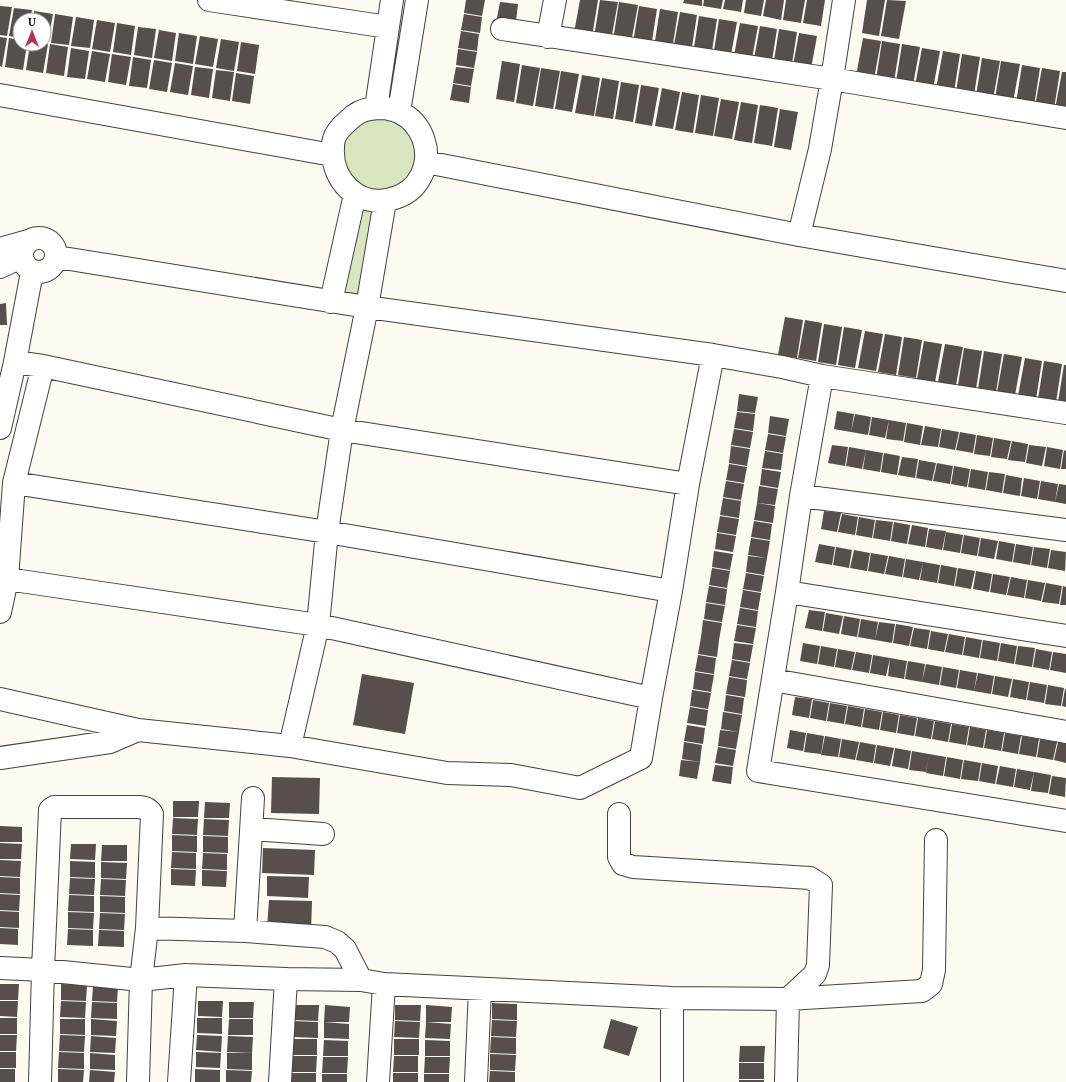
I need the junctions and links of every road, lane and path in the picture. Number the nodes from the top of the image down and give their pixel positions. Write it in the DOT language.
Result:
graph roads {
  1 [pos="209,0"];
  2 [pos="392,0"];
  3 [pos="417,0"];
  4 [pos="555,0"];
  5 [pos="844,0"];
  6 [pos="255,4"];
  7 [pos="388,27"];
  8 [pos="502,29"];
  9 [pos="548,37"];
  10 [pos="832,79"];
  11 [pos="0,94"];
  12 [pos="376,108"];
  13 [pos="399,112"];
  14 [pos="1066,118"];
  15 [pos="332,155"];
  16 [pos="426,162"];
  17 [pos="355,194"];
  18 [pos="385,201"];
  19 [pos="799,235"];
  20 [pos="0,249"];
  21 [pos="27,257"];
  22 [pos="57,257"];
  23 [pos="0,267"];
  24 [pos="1066,282"];
  25 [pos="331,302"];
  26 [pos="367,308"];
  27 [pos="713,356"];
  28 [pos="8,365"];
  29 [pos="43,366"];
  30 [pos="822,376"];
  31 [pos="1066,413"];
  32 [pos="0,428"];
  33 [pos="342,430"];
  34 [pos="14,483"];
  35 [pos="688,484"];
  36 [pos="801,496"];
  37 [pos="1066,530"];
  38 [pos="327,532"];
  39 [pos="8,579"];
  40 [pos="671,591"];
  41 [pos="787,592"];
  42 [pos="0,612"];
  43 [pos="318,625"];
  44 [pos="1066,636"];
  45 [pos="772,680"];
  46 [pos="650,698"];
  47 [pos="0,699"];
  48 [pos="138,730"];
  49 [pos="1066,732"];
  50 [pos="290,746"];
  51 [pos="0,758"];
  52 [pos="253,798"];
  53 [pos="619,814"];
  54 [pos="1066,821"];
  55 [pos="252,829"];
  56 [pos="322,834"];
  57 [pos="936,840"];
  58 [pos="146,928"];
  59 [pos="245,931"];
  60 [pos="0,968"];
  61 [pos="43,970"];
  62 [pos="186,976"];
  63 [pos="286,979"];
  64 [pos="141,980"];
  65 [pos="361,980"];
  66 [pos="384,984"];
  67 [pos="480,989"];
  68 [pos="672,998"];
  69 [pos="788,1000"];
  70 [pos="40,1082"];
  71 [pos="138,1082"];
  72 [pos="179,1082"];
  73 [pos="280,1082"];
  74 [pos="378,1082"];
  75 [pos="476,1082"];
  76 [pos="672,1082"];
  77 [pos="786,1082"];
  1 -- 6 [label="street"];
  2 -- 7 [label="street"];
  3 -- 13 [label="street"];
  4 -- 9 [label="street"];
  5 -- 10 [label="street"];
  6 -- 7 [label="street"];
  7 -- 12 [label="street"];
  8 -- 9 [label="street"];
  9 -- 10 [label="street"];
  10 -- 14 [label="street"];
  10 -- 19 [label="street"];
  11 -- 15 [label="street"];
  12 -- 13 [label="street"];
  12 -- 15 [label="street"];
  13 -- 16 [label="street"];
  15 -- 17 [label="street"];
  16 -- 18 [label="street"];
  16 -- 19 [label="street"];
  17 -- 18 [label="street"];
  17 -- 25 [label="street"];
  18 -- 26 [label="street"];
  19 -- 24 [label="street"];
  20 -- 21 [label="street"];
  21 -- 22 [label="street"];
  21 -- 22 [label="street"];
  21 -- 23 [label="street"];
  21 -- 28 [label="street"];
  22 -- 25 [label="street"];
  25 -- 26 [label="street"];
  26 -- 27 [label="street"];
  26 -- 33 [label="street"];
  27 -- 30 [label="street"];
  27 -- 35 [label="street"];
  28 -- 29 [label="street"];
  28 -- 32 [label="street"];
  29 -- 33 [label="street"];
  29 -- 34 [label="street"];
  30 -- 31 [label="street"];
  30 -- 36 [label="street"];
  33 -- 35 [label="street"];
  33 -- 38 [label="street"];
  34 -- 38 [label="street"];
  34 -- 39 [label="street"];
  35 -- 40 [label="street"];
  36 -- 37 [label="street"];
  36 -- 41 [label="street"];
  38 -- 40 [label="street"];
  38 -- 43 [label="street"];
  39 -- 42 [label="street"];
  39 -- 43 [label="street"];
  40 -- 46 [label="street"];
  41 -- 44 [label="street"];
  41 -- 45 [label="street"];
  43 -- 46 [label="street"];
  43 -- 50 [label="street"];
  45 -- 49 [label="street"];
  45 -- 54 [label="street"];
  46 -- 50 [label="street"];
  47 -- 48 [label="street"];
  48 -- 50 [label="street"];
  48 -- 51 [label="street"];
  52 -- 55 [label="street"];
  53 -- 69 [label="street"];
  55 -- 56 [label="street"];
  55 -- 59 [label="street"];
  57 -- 69 [label="street"];
  58 -- 59 [label="street"];
  58 -- 61 [label="street"];
  58 -- 64 [label="street"];
  59 -- 65 [label="street"];
  60 -- 61 [label="street"];
  61 -- 64 [label="street"];
  61 -- 70 [label="street"];
  62 -- 63 [label="street"];
  62 -- 64 [label="street"];
  62 -- 72 [label="street"];
  63 -- 65 [label="street"];
  63 -- 73 [label="street"];
  64 -- 71 [label="street"];
  65 -- 66 [label="street"];
  66 -- 67 [label="street"];
  66 -- 74 [label="street"];
  67 -- 68 [label="street"];
  67 -- 75 [label="street"];
  68 -- 69 [label="street"];
  68 -- 76 [label="street"];
  69 -- 77 [label="street"];
}
